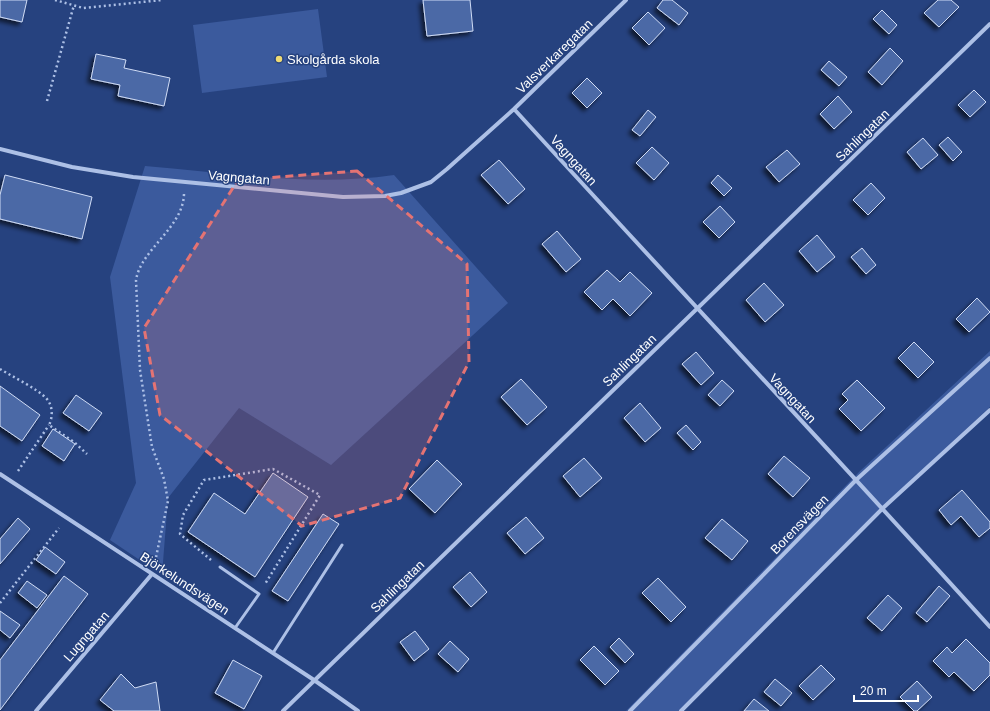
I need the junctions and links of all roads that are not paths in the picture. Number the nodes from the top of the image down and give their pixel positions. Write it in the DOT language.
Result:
graph roads {
  1 [pos="626,0"];
  2 [pos="990,24"];
  3 [pos="514,109"];
  4 [pos="0,149"];
  5 [pos="696,309"];
  6 [pos="990,358"];
  7 [pos="990,410"];
  8 [pos="0,474"];
  9 [pos="856,480"];
  10 [pos="883,508"];
  11 [pos="342,545"];
  12 [pos="220,567"];
  13 [pos="152,574"];
  14 [pos="990,626"];
  15 [pos="235,628"];
  16 [pos="273,653"];
  17 [pos="314,680"];
  18 [pos="36,711"];
  19 [pos="282,711"];
  20 [pos="358,711"];
  21 [pos="630,711"];
  22 [pos="682,711"];
  1 -- 3 [label="street, Valsverkaregatan"];
  2 -- 5 [label="street, Sahlingatan"];
  3 -- 4 [label="street, Vagngatan"];
  3 -- 5 [label="street, Vagngatan"];
  5 -- 9 [label="street, Vagngatan"];
  5 -- 17 [label="street, Sahlingatan"];
  6 -- 9 [label="street, Borensvägen"];
  7 -- 10 [label="street"];
  8 -- 13 [label="street, Björkelundsvägen"];
  9 -- 10 [label="street, Vagngatan"];
  9 -- 21 [label="street, Borensvägen"];
  10 -- 14 [label="street, Vagngatan"];
  10 -- 22 [label="street"];
  11 -- 16 [label="lane"];
  12 -- 15 [label="lane"];
  13 -- 15 [label="street, Björkelundsvägen"];
  13 -- 18 [label="street, Lugngatan"];
  15 -- 16 [label="street, Björkelundsvägen"];
  16 -- 17 [label="street, Björkelundsvägen"];
  17 -- 19 [label="street, Sahlingatan"];
  17 -- 20 [label="street, Björkelundsvägen"];
}
